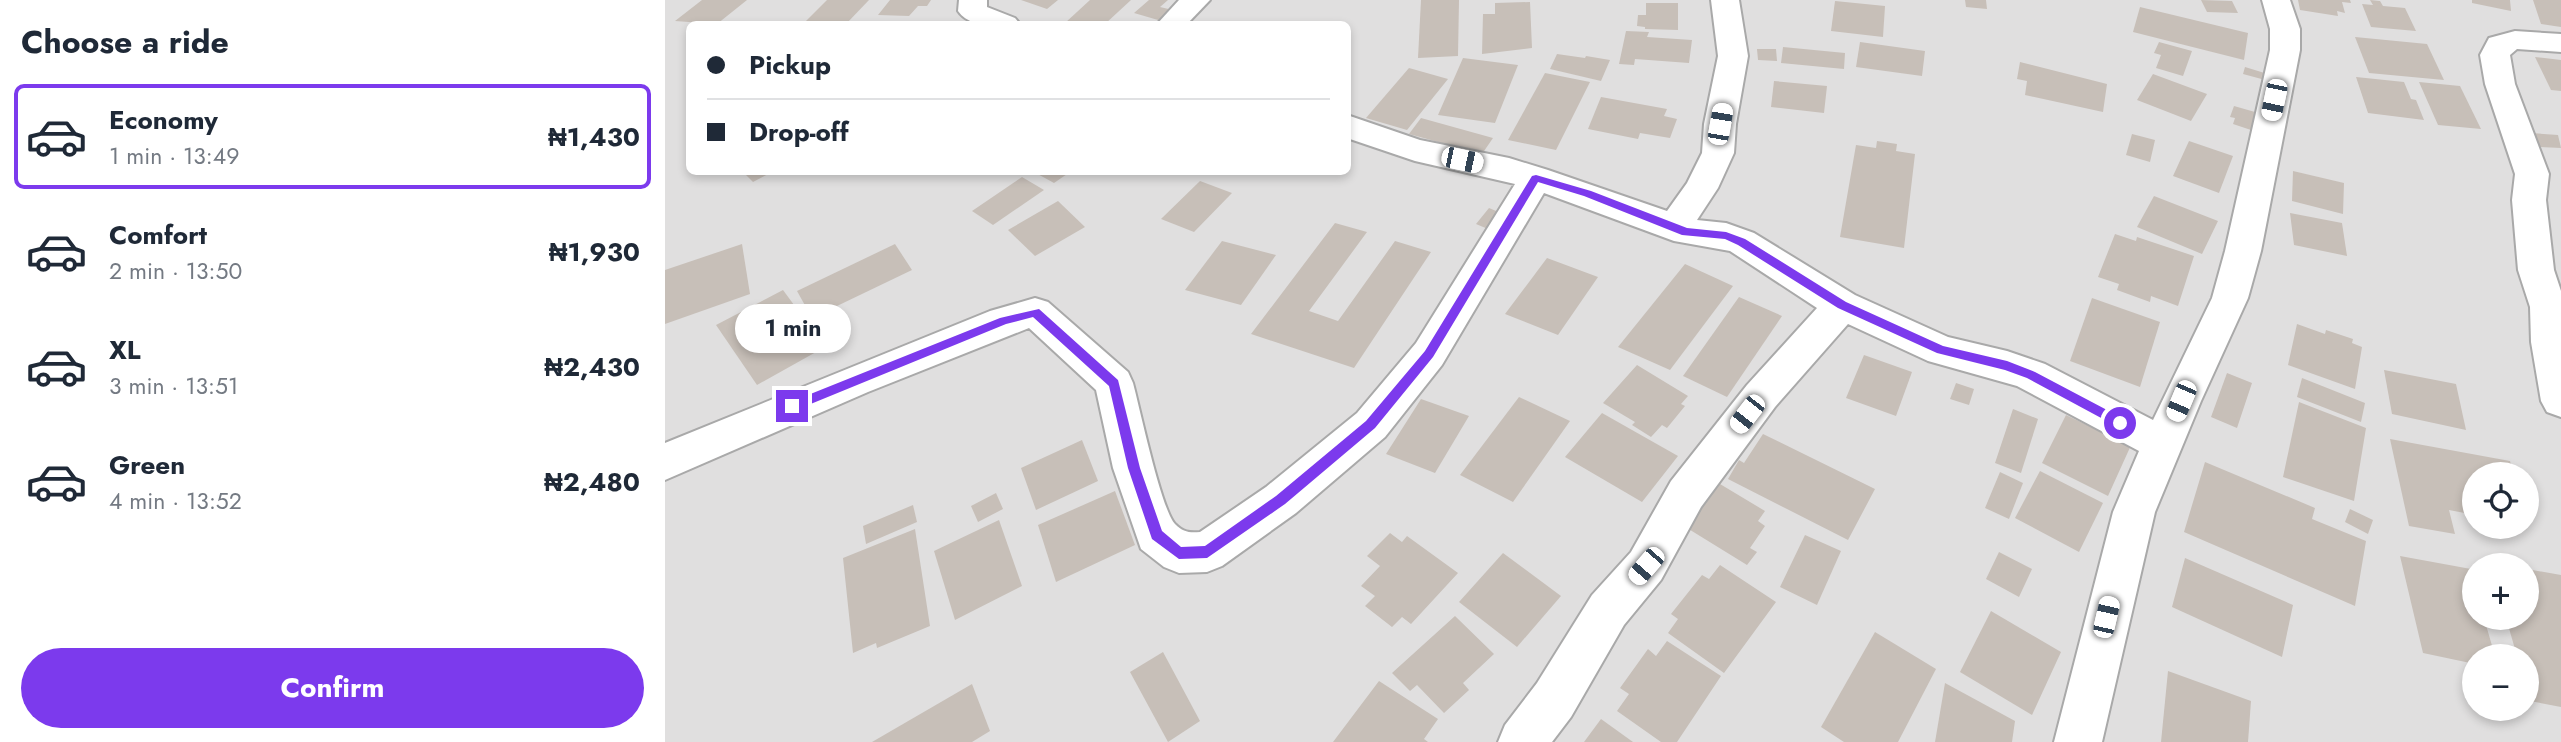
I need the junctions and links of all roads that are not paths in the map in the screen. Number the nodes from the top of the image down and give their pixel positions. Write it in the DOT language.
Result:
graph roads {
  1 [pos="973,0"];
  2 [pos="1196,0"];
  3 [pos="1725,0"];
  4 [pos="2276,0"];
  5 [pos="997,21"];
  6 [pos="1174,21"];
  7 [pos="2561,43"];
  8 [pos="1351,127"];
  9 [pos="1536,178"];
  10 [pos="1674,227"];
  11 [pos="1842,305"];
  12 [pos="2561,401"];
  13 [pos="2163,444"];
  14 [pos="665,462"];
  15 [pos="1522,742"];
  16 [pos="2078,742"];
  1 -- 5 [label="street"];
  2 -- 6 [label="street"];
  3 -- 10 [label="street"];
  4 -- 13 [label="street"];
  7 -- 12 [label="street"];
  8 -- 9 [label="street"];
  9 -- 10 [label="street"];
  9 -- 14 [label="street"];
  10 -- 11 [label="street"];
  11 -- 13 [label="street"];
  11 -- 15 [label="street"];
  13 -- 16 [label="street"];
}
